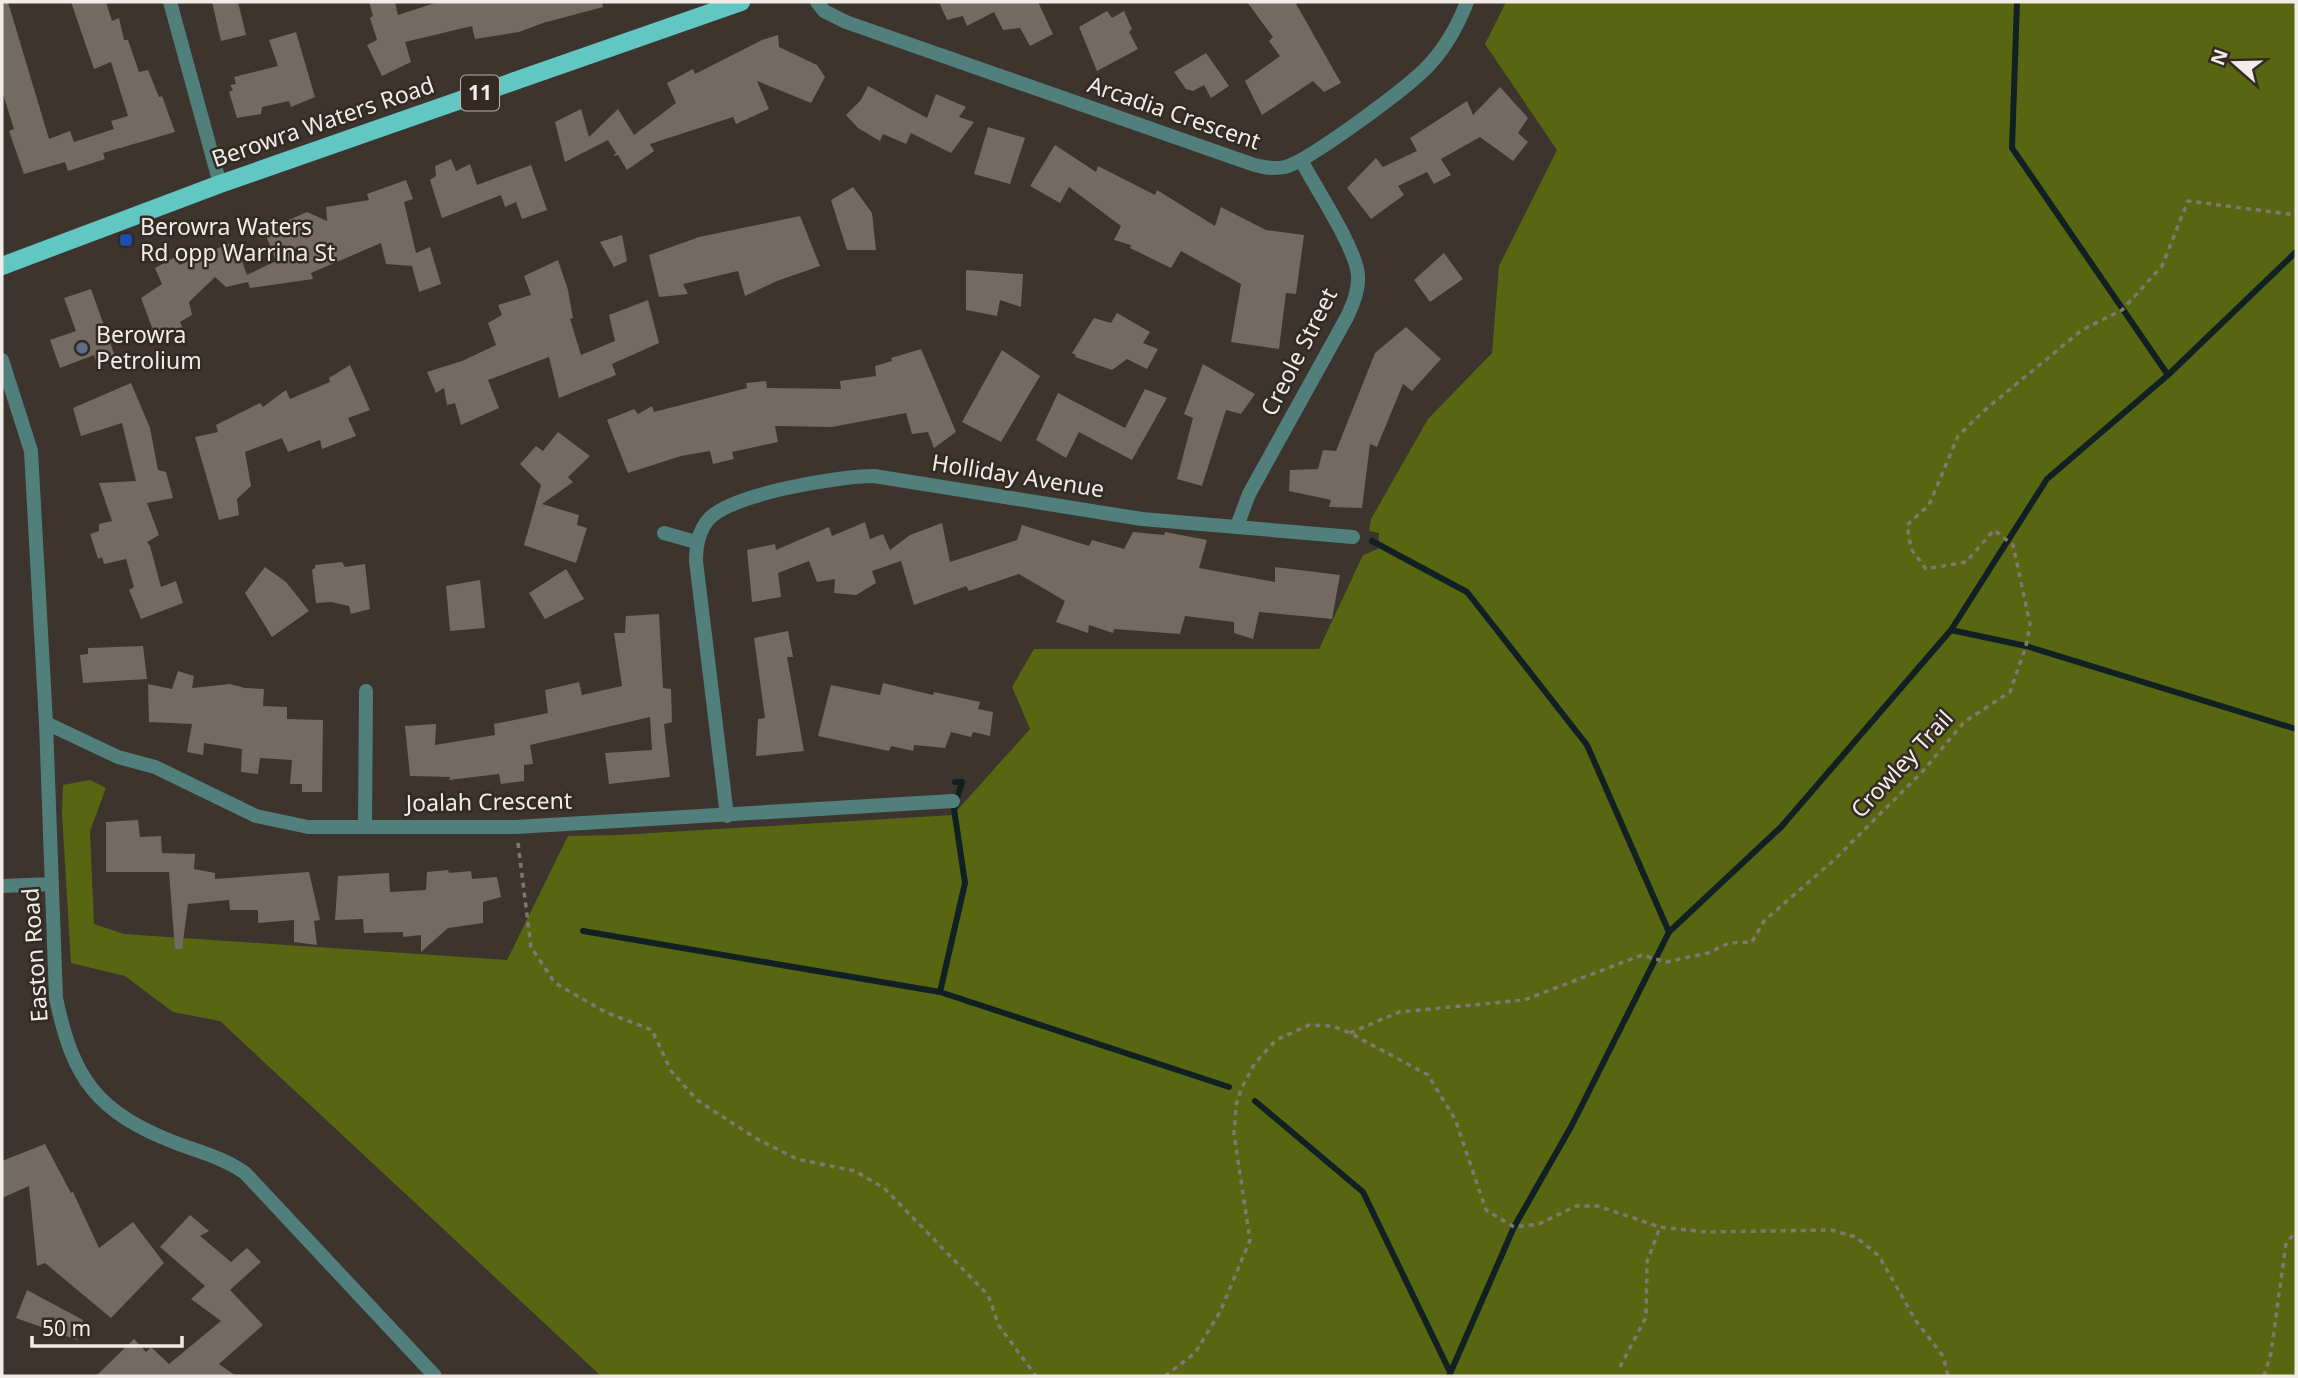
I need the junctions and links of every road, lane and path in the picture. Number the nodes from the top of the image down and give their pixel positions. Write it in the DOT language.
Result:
graph roads {
  1 [pos="170,2"];
  2 [pos="741,2"];
  3 [pos="817,2"];
  4 [pos="1467,2"];
  5 [pos="1301,160"];
  6 [pos="220,184"];
  7 [pos="2296,215"];
  8 [pos="2,266"];
  9 [pos="2,360"];
  10 [pos="1237,526"];
  11 [pos="664,533"];
  12 [pos="1353,537"];
  13 [pos="696,542"];
  14 [pos="366,691"];
  15 [pos="46,723"];
  16 [pos="953,801"];
  17 [pos="727,816"];
  18 [pos="365,827"];
  19 [pos="516,827"];
  20 [pos="52,884"];
  21 [pos="2,886"];
  22 [pos="1350,1032"];
  23 [pos="1660,1227"];
  24 [pos="2296,1232"];
  25 [pos="1620,1367"];
  26 [pos="435,1376"];
  27 [pos="1036,1376"];
  28 [pos="1165,1376"];
  29 [pos="1948,1376"];
  30 [pos="2264,1376"];
  1 -- 6 [label="street"];
  2 -- 6 [label="main road, Berowra Waters Road / 11"];
  3 -- 5 [label="street, Arcadia Crescent"];
  4 -- 5 [label="street, Arcadia Crescent"];
  5 -- 10 [label="street, Creole Street"];
  6 -- 8 [label="main road, Berowra Waters Road / 11"];
  7 -- 22 [label="path, Crowley Trail"];
  9 -- 15 [label="street, Easton Road"];
  10 -- 12 [label="street, Holliday Avenue"];
  10 -- 13 [label="street, Holliday Avenue"];
  11 -- 13 [label="street"];
  13 -- 17 [label="street"];
  14 -- 18 [label="street"];
  15 -- 18 [label="street, Joalah Crescent"];
  15 -- 20 [label="street, Easton Road"];
  16 -- 17 [label="street, Joalah Crescent"];
  17 -- 19 [label="street, Joalah Crescent"];
  18 -- 19 [label="street, Joalah Crescent"];
  19 -- 27 [label="path"];
  20 -- 21 [label="street"];
  20 -- 26 [label="street, Easton Road"];
  22 -- 23 [label="path"];
  22 -- 28 [label="path"];
  23 -- 25 [label="path"];
  23 -- 29 [label="path"];
  24 -- 30 [label="path"];
}
